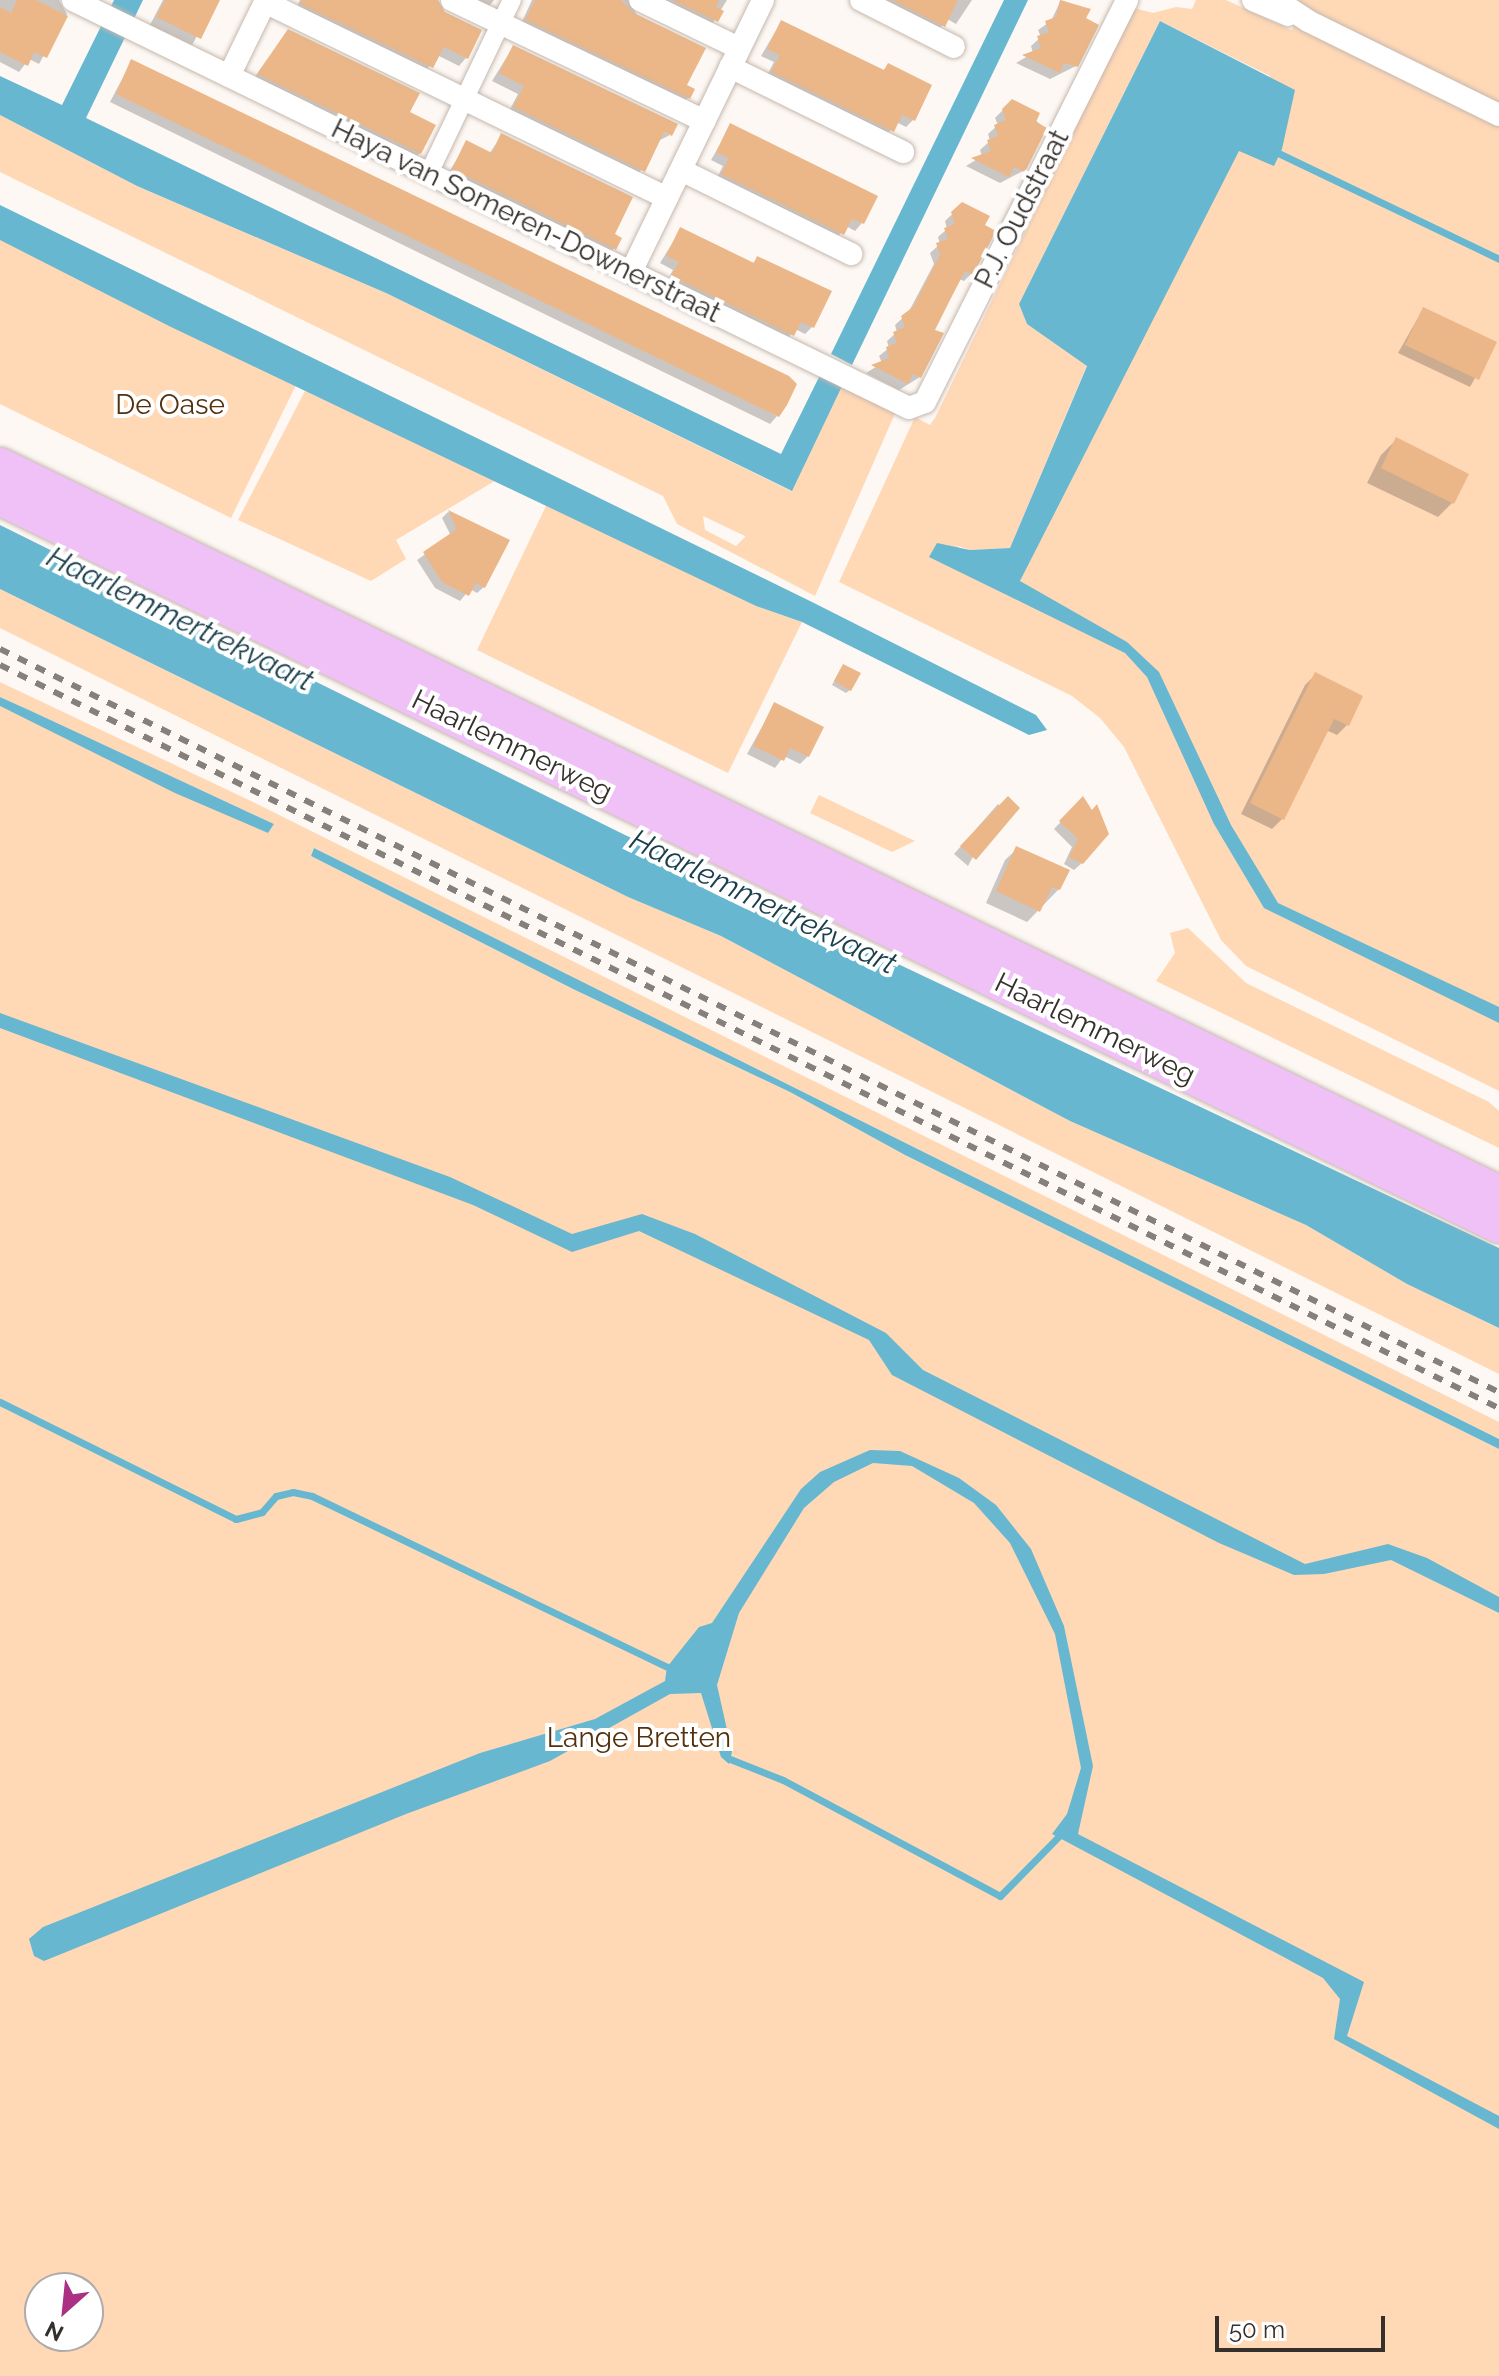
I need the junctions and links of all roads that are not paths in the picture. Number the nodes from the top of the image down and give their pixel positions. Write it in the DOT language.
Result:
graph roads {
  1 [pos="452,0"];
  2 [pos="512,0"];
  3 [pos="640,0"];
  4 [pos="763,0"];
  5 [pos="861,0"];
  6 [pos="1127,0"];
  7 [pos="1253,0"];
  8 [pos="1276,0"];
  9 [pos="265,1"];
  10 [pos="81,4"];
  11 [pos="1308,21"];
  12 [pos="508,28"];
  13 [pos="954,47"];
  14 [pos="735,58"];
  15 [pos="229,76"];
  16 [pos="473,103"];
  17 [pos="1499,115"];
  18 [pos="704,121"];
  19 [pos="903,152"];
  20 [pos="681,170"];
  21 [pos="429,173"];
  22 [pos="667,198"];
  23 [pos="851,254"];
  24 [pos="631,272"];
  25 [pos="909,408"];
  26 [pos="0,466"];
  27 [pos="0,497"];
  28 [pos="1499,1194"];
  29 [pos="1499,1225"];
  1 -- 12 [label="street"];
  2 -- 12 [label="street"];
  3 -- 14 [label="street"];
  4 -- 14 [label="street"];
  5 -- 13 [label="street"];
  6 -- 25 [label="street, P.J. Oudstraat"];
  7 -- 11 [label="street"];
  8 -- 11 [label="street"];
  9 -- 15 [label="street"];
  9 -- 16 [label="street"];
  10 -- 15 [label="street, Haya van Someren-Downerstraat"];
  11 -- 17 [label="street"];
  12 -- 16 [label="street"];
  12 -- 18 [label="street"];
  14 -- 18 [label="street"];
  14 -- 19 [label="street"];
  15 -- 21 [label="street, Haya van Someren-Downerstraat"];
  16 -- 21 [label="street"];
  16 -- 22 [label="street"];
  18 -- 20 [label="street"];
  20 -- 22 [label="street"];
  20 -- 23 [label="street"];
  21 -- 24 [label="street, Haya van Someren-Downerstraat"];
  22 -- 24 [label="street"];
  24 -- 25 [label="street, Haya van Someren-Downerstraat"];
  26 -- 28 [label="main road, Haarlemmerweg"];
  27 -- 29 [label="main road, Haarlemmerweg"];
}
